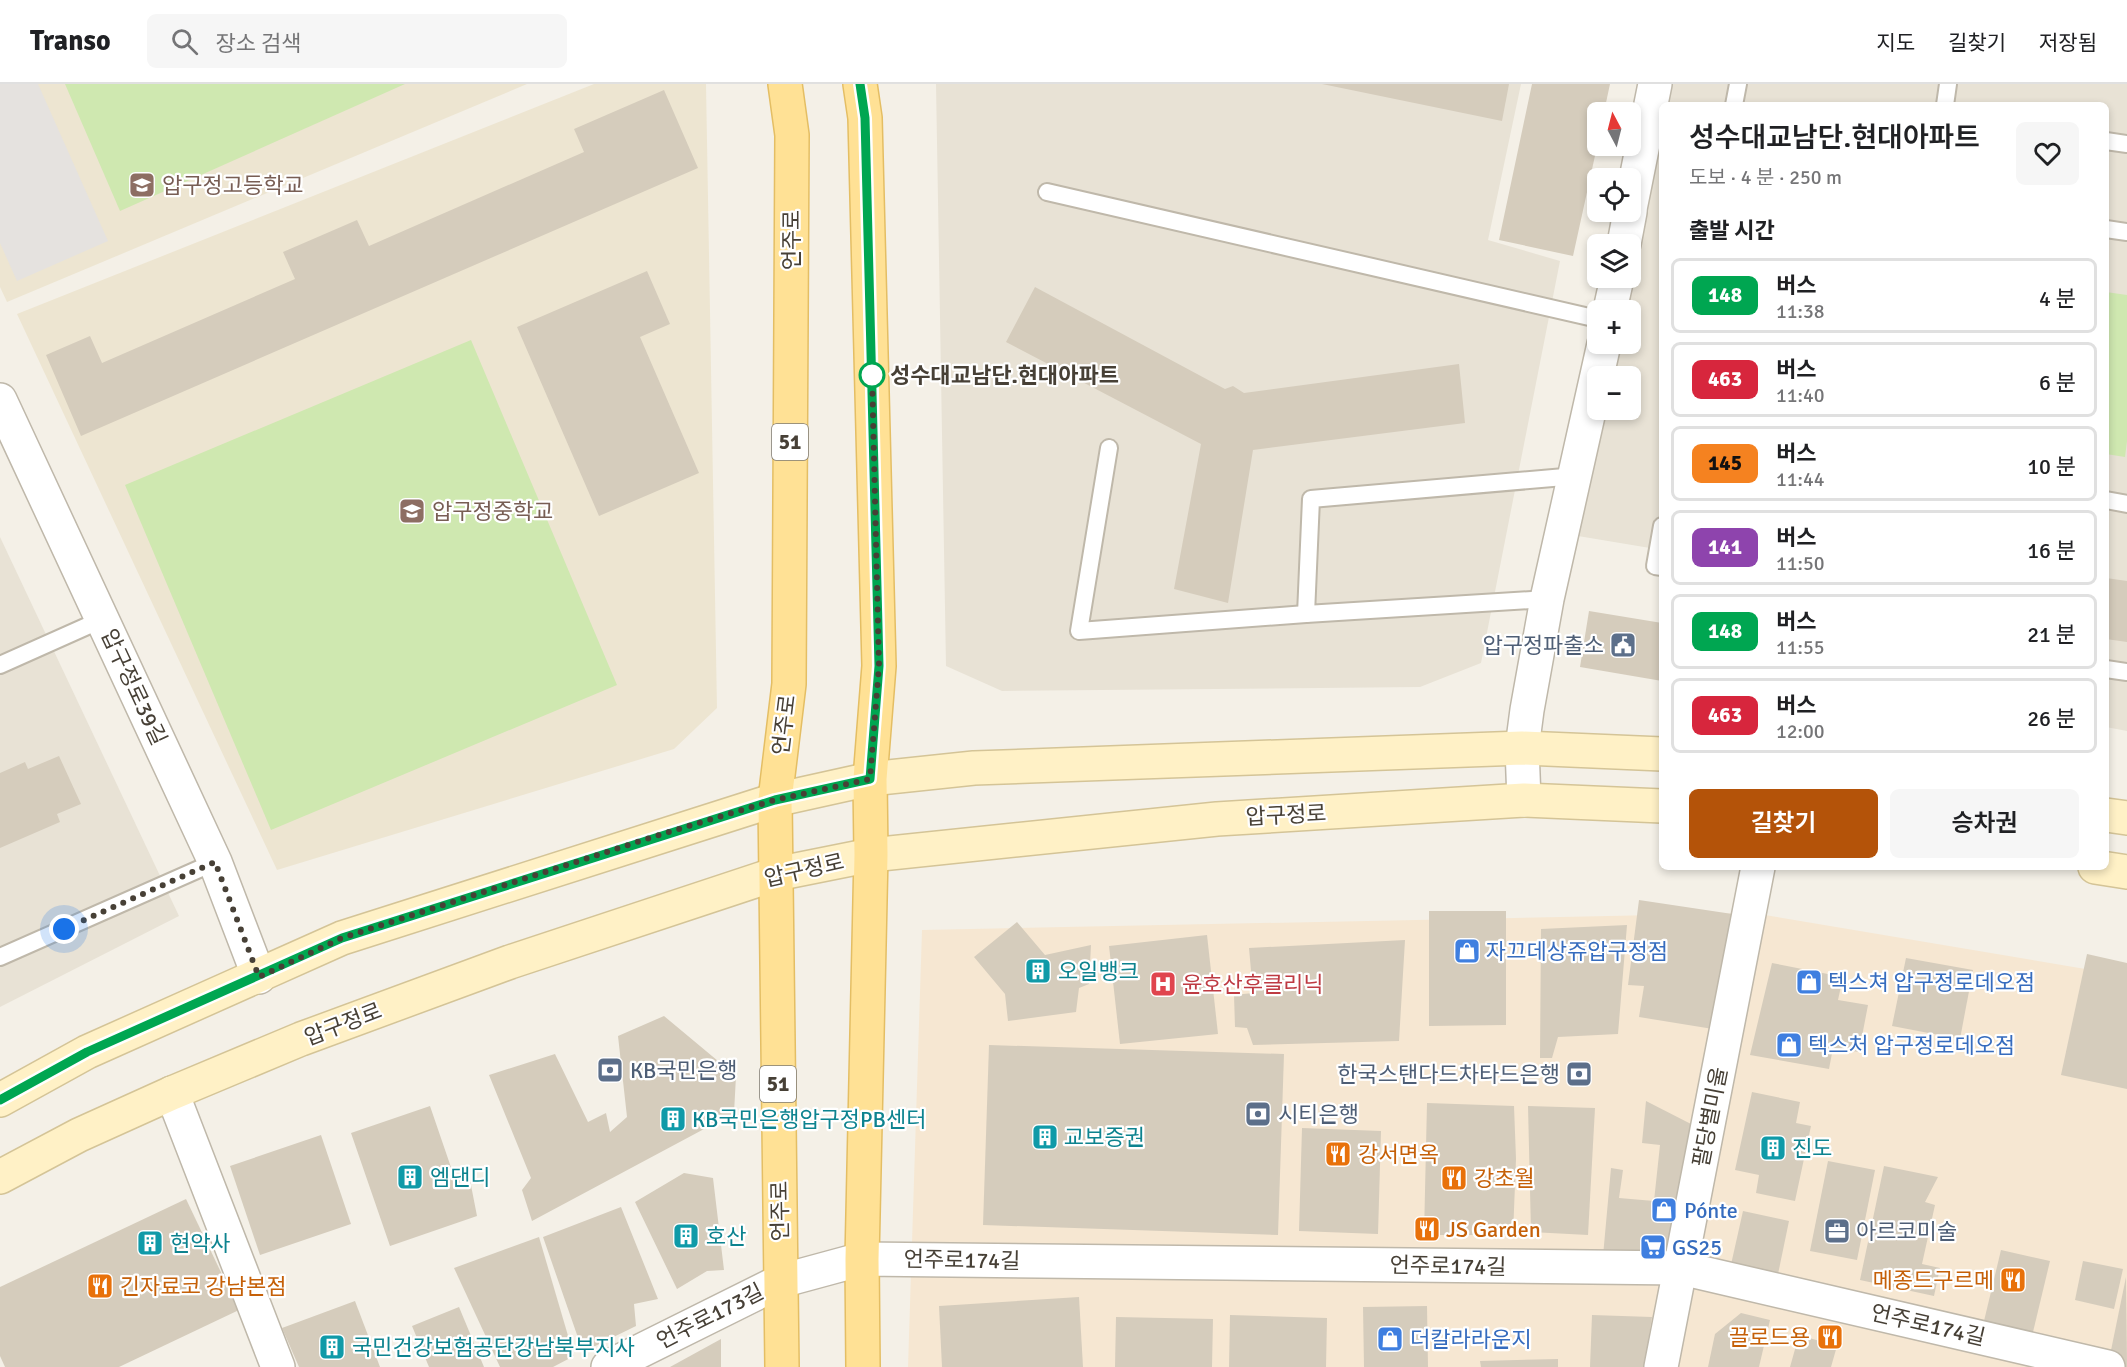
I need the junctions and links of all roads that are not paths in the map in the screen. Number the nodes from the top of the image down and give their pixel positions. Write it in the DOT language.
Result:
graph roads {
  1 [pos="785,84"];
  2 [pos="860,84"];
  3 [pos="1655,84"];
  4 [pos="1738,84"];
  5 [pos="1948,84"];
  6 [pos="1735,102"];
  7 [pos="1945,102"];
  8 [pos="2109,141"];
  9 [pos="2127,144"];
  10 [pos="1638,168"];
  11 [pos="1047,192"];
  12 [pos="2109,229"];
  13 [pos="2127,232"];
  14 [pos="1587,316"];
  15 [pos="1602,354"];
  16 [pos="0,400"];
  17 [pos="1109,448"];
  18 [pos="1576,476"];
  19 [pos="2109,501"];
  20 [pos="2127,504"];
  21 [pos="1659,543"];
  22 [pos="1659,567"];
  23 [pos="1547,599"];
  24 [pos="1306,614"];
  25 [pos="104,619"];
  26 [pos="0,665"];
  27 [pos="2109,669"];
  28 [pos="2127,672"];
  29 [pos="1522,748"];
  30 [pos="1659,754"];
  31 [pos="870,779"];
  32 [pos="775,800"];
  33 [pos="1524,800"];
  34 [pos="1659,806"];
  35 [pos="2109,815"];
  36 [pos="2127,818"];
  37 [pos="871,855"];
  38 [pos="215,862"];
  39 [pos="2109,869"];
  40 [pos="1757,870"];
  41 [pos="2127,872"];
  42 [pos="776,874"];
  43 [pos="0,957"];
  44 [pos="259,977"];
  45 [pos="172,1093"];
  46 [pos="0,1100"];
  47 [pos="0,1177"];
  48 [pos="862,1259"];
  49 [pos="1681,1268"];
  50 [pos="781,1281"];
  51 [pos="278,1367"];
  52 [pos="608,1367"];
  53 [pos="782,1367"];
  54 [pos="863,1367"];
  55 [pos="1661,1367"];
  56 [pos="2108,1367"];
  1 -- 32 [label="main road, 언주로 / 51"];
  2 -- 31 [label="main road"];
  3 -- 10 [label="street"];
  4 -- 6 [label="lane"];
  5 -- 7 [label="lane"];
  8 -- 9 [label="lane"];
  11 -- 14 [label="lane"];
  12 -- 13 [label="lane"];
  15 -- 18 [label="street"];
  16 -- 25 [label="street, 압구정로39길"];
  17 -- 24 [label="lane"];
  18 -- 23 [label="street"];
  18 -- 24 [label="lane"];
  19 -- 20 [label="lane"];
  21 -- 22 [label="lane"];
  23 -- 24 [label="lane"];
  23 -- 29 [label="street"];
  25 -- 26 [label="lane"];
  25 -- 38 [label="street, 압구정로39길"];
  27 -- 28 [label="lane"];
  29 -- 30 [label="main road"];
  29 -- 31 [label="main road"];
  29 -- 33 [label="street"];
  31 -- 32 [label="main road"];
  31 -- 37 [label="main road"];
  32 -- 42 [label="main road, 언주로 / 51"];
  32 -- 44 [label="main road"];
  33 -- 34 [label="main road, 압구정로"];
  33 -- 37 [label="main road, 압구정로"];
  35 -- 36 [label="main road"];
  37 -- 42 [label="main road, 압구정로"];
  37 -- 48 [label="main road"];
  38 -- 43 [label="lane"];
  38 -- 44 [label="street, 압구정로39길"];
  39 -- 41 [label="main road"];
  40 -- 49 [label="street, 팔당별미울"];
  42 -- 45 [label="main road, 압구정로"];
  42 -- 50 [label="main road, 언주로 / 51"];
  44 -- 46 [label="main road"];
  45 -- 47 [label="main road, 압구정로"];
  45 -- 51 [label="street"];
  48 -- 49 [label="street, 언주로174길"];
  48 -- 50 [label="street, 언주로174길"];
  48 -- 54 [label="main road"];
  49 -- 55 [label="street, 팔당별미울"];
  49 -- 56 [label="street, 언주로174길"];
  50 -- 52 [label="street, 언주로173길"];
  50 -- 53 [label="main road, 언주로 / 51"];
}
